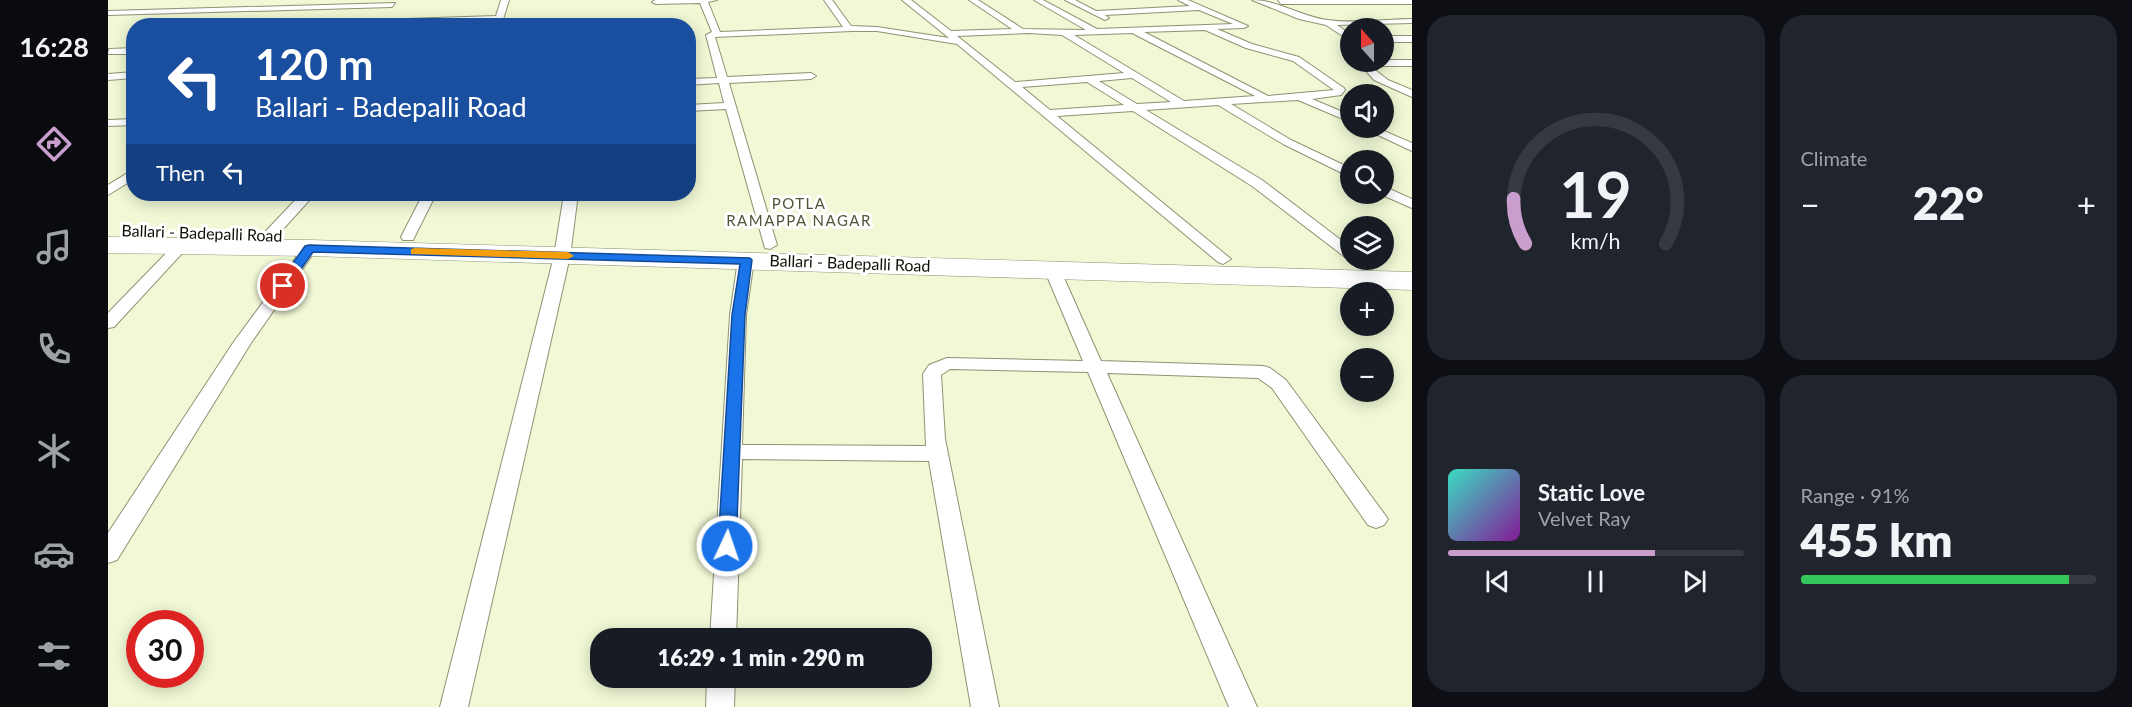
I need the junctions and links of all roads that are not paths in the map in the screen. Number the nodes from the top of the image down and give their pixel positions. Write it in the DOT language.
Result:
graph roads {
  1 [pos="227,0"];
  2 [pos="505,0"];
  3 [pos="703,0"];
  4 [pos="713,0"];
  5 [pos="828,0"];
  6 [pos="906,0"];
  7 [pos="973,0"];
  8 [pos="1055,0"];
  9 [pos="1069,0"];
  10 [pos="1182,0"];
  11 [pos="1256,0"];
  12 [pos="1040,1"];
  13 [pos="656,2"];
  14 [pos="1281,2"];
  15 [pos="1408,2"];
  16 [pos="394,3"];
  17 [pos="1202,8"];
  18 [pos="1412,10"];
  19 [pos="1300,11"];
  20 [pos="201,12"];
  21 [pos="108,13"];
  22 [pos="1094,13"];
  23 [pos="379,18"];
  24 [pos="499,18"];
  25 [pos="1412,21"];
  26 [pos="1329,23"];
  27 [pos="849,28"];
  28 [pos="1207,28"];
  29 [pos="1133,31"];
  30 [pos="1340,31"];
  31 [pos="1022,32"];
  32 [pos="1096,32"];
  33 [pos="1064,33"];
  34 [pos="947,34"];
  35 [pos="717,35"];
  36 [pos="1394,39"];
  37 [pos="1412,39"];
  38 [pos="958,43"];
  39 [pos="126,51"];
  40 [pos="109,52"];
  41 [pos="1394,63"];
  42 [pos="1412,63"];
  43 [pos="1373,72"];
  44 [pos="1134,75"];
  45 [pos="126,76"];
  46 [pos="811,76"];
  47 [pos="108,77"];
  48 [pos="1089,79"];
  49 [pos="723,80"];
  50 [pos="696,81"];
  51 [pos="1013,85"];
  52 [pos="1412,94"];
  53 [pos="1300,97"];
  54 [pos="1265,98"];
  55 [pos="1218,101"];
  56 [pos="1182,104"];
  57 [pos="731,106"];
  58 [pos="696,108"];
  59 [pos="1137,108"];
  60 [pos="1048,113"];
  61 [pos="1340,115"];
  62 [pos="126,122"];
  63 [pos="108,123"];
  64 [pos="1392,138"];
  65 [pos="1412,147"];
  66 [pos="1340,168"];
  67 [pos="126,178"];
  68 [pos="108,191"];
  69 [pos="1394,195"];
  70 [pos="302,201"];
  71 [pos="426,201"];
  72 [pos="570,201"];
  73 [pos="1412,204"];
  74 [pos="108,230"];
  75 [pos="270,235"];
  76 [pos="408,237"];
  77 [pos="108,244"];
  78 [pos="770,245"];
  79 [pos="181,246"];
  80 [pos="1340,247"];
  81 [pos="309,248"];
  82 [pos="564,248"];
  83 [pos="1223,259"];
  84 [pos="1340,259"];
  85 [pos="746,260"];
  86 [pos="1052,269"];
  87 [pos="1387,270"];
  88 [pos="1409,278"];
  89 [pos="108,323"];
  90 [pos="1095,366"];
  91 [pos="732,452"];
  92 [pos="938,454"];
  93 [pos="1376,519"];
  94 [pos="108,553"];
  95 [pos="724,628"];
  96 [pos="721,688"];
  97 [pos="454,707"];
  98 [pos="720,707"];
  99 [pos="985,707"];
  100 [pos="1243,707"];
  1 -- 20 [label="street"];
  2 -- 24 [label="street"];
  3 -- 4 [label="street"];
  3 -- 13 [label="street"];
  3 -- 35 [label="street"];
  5 -- 27 [label="street"];
  6 -- 34 [label="street"];
  7 -- 31 [label="street"];
  8 -- 12 [label="street"];
  9 -- 22 [label="street"];
  10 -- 17 [label="street"];
  11 -- 26 [label="street"];
  12 -- 32 [label="street"];
  14 -- 15 [label="street"];
  16 -- 20 [label="street"];
  16 -- 23 [label="street"];
  17 -- 22 [label="street"];
  17 -- 28 [label="street"];
  18 -- 19 [label="street"];
  20 -- 21 [label="street"];
  22 -- 29 [label="street"];
  25 -- 26 [label="street"];
  26 -- 30 [label="street"];
  27 -- 35 [label="street"];
  27 -- 38 [label="street"];
  28 -- 29 [label="street"];
  28 -- 53 [label="street"];
  29 -- 32 [label="street"];
  29 -- 54 [label="street"];
  31 -- 33 [label="street"];
  31 -- 34 [label="street"];
  32 -- 33 [label="street"];
  33 -- 44 [label="street"];
  34 -- 38 [label="street"];
  35 -- 49 [label="street"];
  36 -- 37 [label="street"];
  38 -- 51 [label="street"];
  39 -- 40 [label="street"];
  41 -- 42 [label="street"];
  43 -- 52 [label="street"];
  44 -- 48 [label="street"];
  44 -- 56 [label="street"];
  45 -- 47 [label="street"];
  46 -- 49 [label="street"];
  48 -- 51 [label="street"];
  48 -- 59 [label="street"];
  49 -- 50 [label="street"];
  49 -- 57 [label="street"];
  51 -- 60 [label="street"];
  53 -- 54 [label="street"];
  53 -- 61 [label="street"];
  54 -- 55 [label="street"];
  55 -- 56 [label="street"];
  55 -- 66 [label="street"];
  56 -- 59 [label="street"];
  57 -- 58 [label="street"];
  57 -- 78 [label="street"];
  59 -- 60 [label="street"];
  59 -- 80 [label="street"];
  60 -- 83 [label="street"];
  62 -- 63 [label="street"];
  64 -- 65 [label="street"];
  67 -- 68 [label="street"];
  69 -- 73 [label="street"];
  70 -- 75 [label="street"];
  71 -- 76 [label="street"];
  72 -- 82 [label="street"];
  74 -- 75 [label="highway, Ballari - Badepalli Road"];
  75 -- 76 [label="highway, Ballari - Badepalli Road"];
  76 -- 82 [label="highway, Ballari - Badepalli Road"];
  77 -- 79 [label="highway, Ballari - Badepalli Road"];
  78 -- 82 [label="highway, Ballari - Badepalli Road"];
  78 -- 83 [label="highway, Ballari - Badepalli Road"];
  79 -- 81 [label="highway, Ballari - Badepalli Road"];
  79 -- 89 [label="street"];
  81 -- 82 [label="highway, Ballari - Badepalli Road"];
  81 -- 94 [label="street"];
  82 -- 85 [label="highway, Ballari - Badepalli Road"];
  82 -- 97 [label="street"];
  83 -- 84 [label="highway, Ballari - Badepalli Road"];
  85 -- 86 [label="highway, Ballari - Badepalli Road"];
  85 -- 91 [label="street"];
  86 -- 88 [label="highway, Ballari - Badepalli Road"];
  86 -- 90 [label="street"];
  87 -- 88 [label="highway, Ballari - Badepalli Road"];
  90 -- 92 [label="street"];
  90 -- 93 [label="street"];
  90 -- 100 [label="street"];
  91 -- 92 [label="street"];
  91 -- 95 [label="street"];
  92 -- 99 [label="street"];
  96 -- 98 [label="street"];
}
